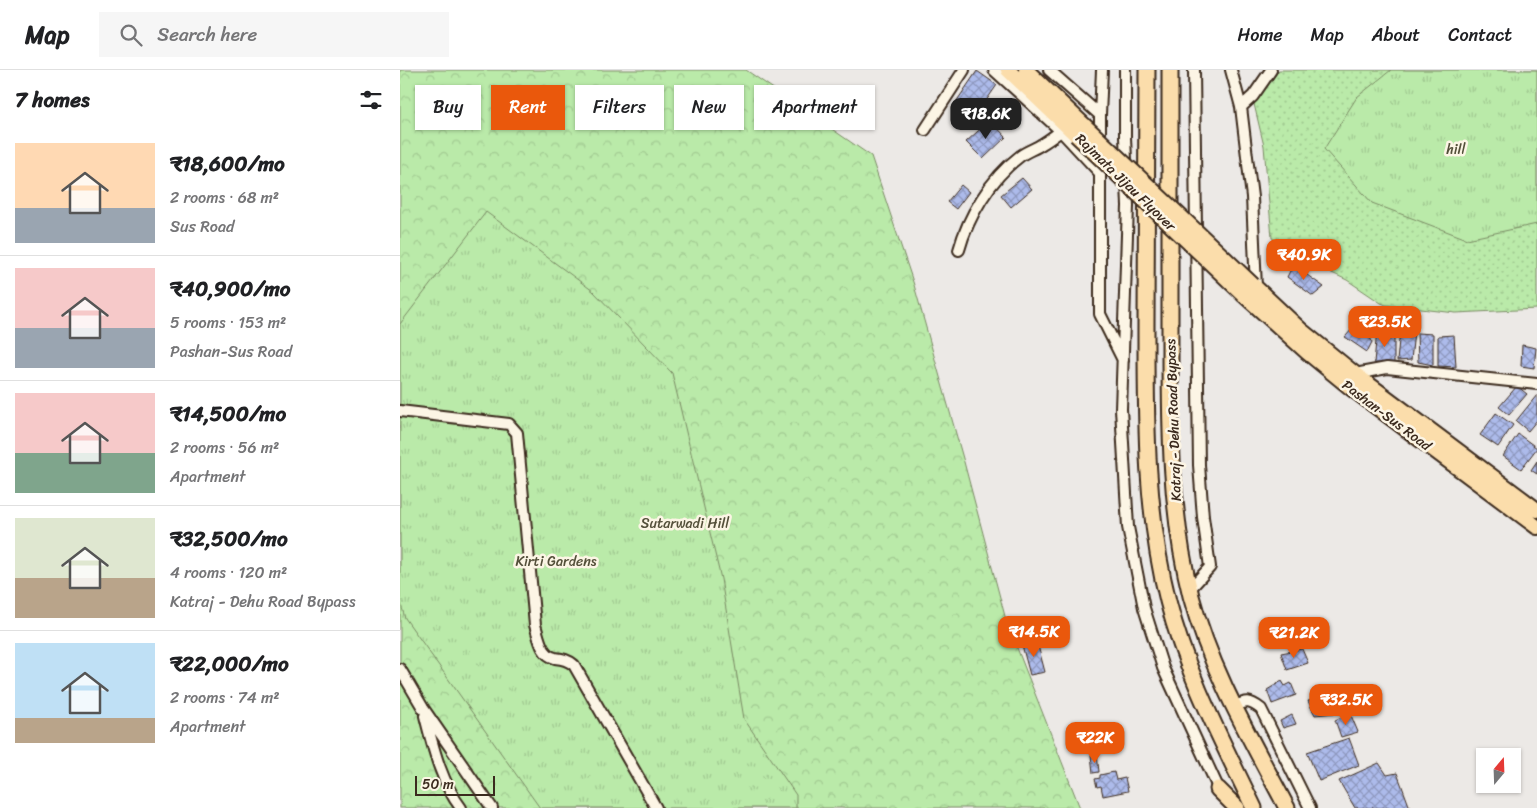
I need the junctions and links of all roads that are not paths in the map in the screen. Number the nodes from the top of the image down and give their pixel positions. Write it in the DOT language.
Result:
graph roads {
  1 [pos="964,70"];
  2 [pos="994,70"];
  3 [pos="1008,70"];
  4 [pos="1026,70"];
  5 [pos="1049,70"];
  6 [pos="1102,70"];
  7 [pos="1125,70"];
  8 [pos="1146,70"];
  9 [pos="1170,70"];
  10 [pos="1194,70"];
  11 [pos="1231,70"];
  12 [pos="1271,70"];
  13 [pos="1241,107"];
  14 [pos="1100,115"];
  15 [pos="926,130"];
  16 [pos="1080,130"];
  17 [pos="1061,131"];
  18 [pos="1100,174"];
  19 [pos="959,250"];
  20 [pos="1251,290"];
  21 [pos="1123,361"];
  22 [pos="1355,374"];
  23 [pos="1537,384"];
  24 [pos="400,410"];
  25 [pos="1537,510"];
  26 [pos="1537,527"];
  27 [pos="1190,589"];
  28 [pos="400,669"];
  29 [pos="1234,706"];
  30 [pos="423,708"];
  31 [pos="1218,789"];
  32 [pos="460,808"];
  33 [pos="492,808"];
  34 [pos="656,808"];
  35 [pos="1229,808"];
  36 [pos="1236,808"];
  37 [pos="1254,808"];
  38 [pos="1287,808"];
  39 [pos="1310,808"];
  1 -- 15 [label="street"];
  2 -- 17 [label="street"];
  3 -- 16 [label="main road, Rajmata Jijau Flyover"];
  4 -- 16 [label="main road, Rajmata Jijau Flyover"];
  5 -- 14 [label="street"];
  6 -- 14 [label="street"];
  7 -- 21 [label="street"];
  8 -- 37 [label="highway, Katraj - Dehu Road Bypass"];
  9 -- 27 [label="highway, Katraj - Dehu Road Bypass"];
  10 -- 27 [label="street"];
  11 -- 13 [label="street"];
  12 -- 13 [label="street"];
  13 -- 20 [label="street"];
  14 -- 18 [label="street"];
  16 -- 20 [label="main road, Rajmata Jijau Flyover, bridge"];
  17 -- 18 [label="street"];
  17 -- 19 [label="street"];
  18 -- 21 [label="street"];
  20 -- 22 [label="main road, Pashan-Sus Road"];
  20 -- 26 [label="main road, Pashan-Sus Road"];
  21 -- 31 [label="street"];
  22 -- 23 [label="street"];
  22 -- 25 [label="main road, Pashan-Sus Road"];
  24 -- 34 [label="street"];
  27 -- 29 [label="highway, Katraj - Dehu Road Bypass"];
  28 -- 30 [label="street"];
  29 -- 38 [label="highway, Katraj - Dehu Road Bypass"];
  29 -- 39 [label="street"];
  30 -- 32 [label="street"];
  30 -- 33 [label="street"];
  31 -- 35 [label="street"];
  31 -- 36 [label="highway"];
}
